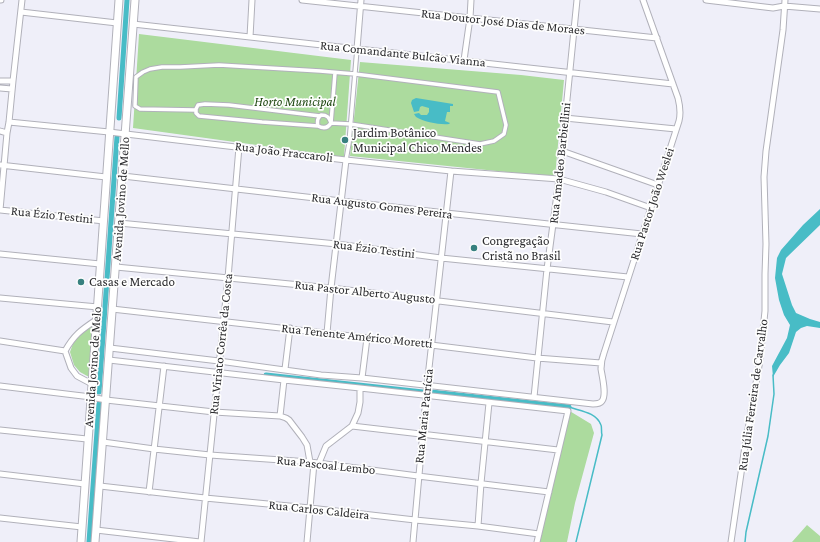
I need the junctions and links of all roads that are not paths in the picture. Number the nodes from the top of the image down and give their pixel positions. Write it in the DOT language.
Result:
graph roads {
  1 [pos="22,0"];
  2 [pos="119,0"];
  3 [pos="135,0"];
  4 [pos="252,0"];
  5 [pos="302,0"];
  6 [pos="471,0"];
  7 [pos="577,0"];
  8 [pos="643,0"];
  9 [pos="706,0"];
  10 [pos="361,3"];
  11 [pos="785,3"];
  12 [pos="820,9"];
  13 [pos="21,12"];
  14 [pos="470,18"];
  15 [pos="117,23"];
  16 [pos="133,24"];
  17 [pos="574,30"];
  18 [pos="250,37"];
  19 [pos="657,38"];
  20 [pos="357,49"];
  21 [pos="464,60"];
  22 [pos="335,73"];
  23 [pos="569,73"];
  24 [pos="355,74"];
  25 [pos="0,81"];
  26 [pos="13,81"];
  27 [pos="673,84"];
  28 [pos="0,88"];
  29 [pos="12,89"];
  30 [pos="196,110"];
  31 [pos="320,116"];
  32 [pos="565,118"];
  33 [pos="10,122"];
  34 [pos="331,123"];
  35 [pos="350,124"];
  36 [pos="318,126"];
  37 [pos="676,129"];
  38 [pos="0,130"];
  39 [pos="109,132"];
  40 [pos="7,133"];
  41 [pos="126,134"];
  42 [pos="239,147"];
  43 [pos="562,151"];
  44 [pos="346,160"];
  45 [pos="2,165"];
  46 [pos="451,171"];
  47 [pos="123,176"];
  48 [pos="106,177"];
  49 [pos="559,180"];
  50 [pos="658,185"];
  51 [pos="236,188"];
  52 [pos="341,200"];
  53 [pos="0,205"];
  54 [pos="651,208"];
  55 [pos="0,210"];
  56 [pos="446,213"];
  57 [pos="104,221"];
  58 [pos="119,223"];
  59 [pos="553,224"];
  60 [pos="232,233"];
  61 [pos="642,234"];
  62 [pos="336,244"];
  63 [pos="0,254"];
  64 [pos="441,258"];
  65 [pos="100,264"];
  66 [pos="116,267"];
  67 [pos="547,269"];
  68 [pos="228,278"];
  69 [pos="628,278"];
  70 [pos="331,288"];
  71 [pos="0,298"];
  72 [pos="437,301"];
  73 [pos="98,306"];
  74 [pos="112,309"];
  75 [pos="543,313"];
  76 [pos="96,320"];
  77 [pos="223,321"];
  78 [pos="613,322"];
  79 [pos="290,328"];
  80 [pos="327,333"];
  81 [pos="367,338"];
  82 [pos="0,341"];
  83 [pos="431,344"];
  84 [pos="110,348"];
  85 [pos="65,351"];
  86 [pos="537,358"];
  87 [pos="109,360"];
  88 [pos="219,361"];
  89 [pos="601,363"];
  90 [pos="164,366"];
  91 [pos="285,370"];
  92 [pos="218,372"];
  93 [pos="362,378"];
  94 [pos="284,380"];
  95 [pos="92,384"];
  96 [pos="0,386"];
  97 [pos="360,388"];
  98 [pos="427,391"];
  99 [pos="90,396"];
  100 [pos="534,397"];
  101 [pos="106,400"];
  102 [pos="489,403"];
  103 [pos="159,406"];
  104 [pos="214,412"];
  105 [pos="280,416"];
  106 [pos="352,426"];
  107 [pos="0,430"];
  108 [pos="423,434"];
  109 [pos="87,440"];
  110 [pos="103,442"];
  111 [pos="486,442"];
  112 [pos="154,449"];
  113 [pos="558,450"];
  114 [pos="210,455"];
  115 [pos="314,462"];
  116 [pos="0,474"];
  117 [pos="418,476"];
  118 [pos="481,483"];
  119 [pos="85,484"];
  120 [pos="100,486"];
  121 [pos="149,492"];
  122 [pos="549,492"];
  123 [pos="205,498"];
  124 [pos="310,508"];
  125 [pos="0,518"];
  126 [pos="415,520"];
  127 [pos="478,526"];
  128 [pos="82,527"];
  129 [pos="96,530"];
  130 [pos="539,534"];
  131 [pos="81,542"];
  132 [pos="95,542"];
  133 [pos="200,542"];
  134 [pos="307,542"];
  135 [pos="412,542"];
  136 [pos="537,542"];
  137 [pos="731,542"];
  1 -- 13 [label="street"];
  2 -- 15 [label="main road, Avenida Jovino de Melo"];
  3 -- 16 [label="main road, Avenida Jovino de Mello"];
  4 -- 18 [label="street"];
  5 -- 10 [label="street, Rua Doutor José Dias de Moraes"];
  6 -- 14 [label="street"];
  7 -- 17 [label="street, Rua Amadeo Barbiellini"];
  8 -- 19 [label="street, Rua Pastor João Weslei"];
  9 -- 11 [label="street"];
  10 -- 14 [label="street, Rua Doutor José Dias de Moraes"];
  10 -- 20 [label="street"];
  11 -- 12 [label="street"];
  11 -- 137 [label="street, Rua Júlia Ferreira de Carvalho"];
  13 -- 15 [label="street"];
  13 -- 26 [label="street"];
  14 -- 17 [label="street, Rua Doutor José Dias de Moraes"];
  14 -- 21 [label="street"];
  15 -- 39 [label="main road, Avenida Jovino de Melo"];
  16 -- 18 [label="street, Rua Comandante Bulcão Vianna"];
  16 -- 41 [label="main road, Avenida Jovino de Mello"];
  17 -- 19 [label="street, Rua Doutor José Dias de Moraes"];
  17 -- 23 [label="street, Rua Amadeo Barbiellini"];
  18 -- 20 [label="street, Rua Comandante Bulcão Vianna"];
  19 -- 27 [label="street, Rua Pastor João Weslei"];
  20 -- 21 [label="street, Rua Comandante Bulcão Vianna"];
  20 -- 24 [label="street"];
  21 -- 23 [label="street, Rua Comandante Bulcão Vianna"];
  22 -- 24 [label="street"];
  22 -- 30 [label="street"];
  22 -- 34 [label="street"];
  23 -- 27 [label="street, Rua Comandante Bulcão Vianna"];
  23 -- 32 [label="street, Rua Amadeo Barbiellini"];
  24 -- 35 [label="street"];
  24 -- 35 [label="street"];
  25 -- 26 [label="street"];
  26 -- 29 [label="street"];
  27 -- 37 [label="street, Rua Pastor João Weslei"];
  28 -- 29 [label="street"];
  29 -- 33 [label="street"];
  30 -- 31 [label="street"];
  30 -- 36 [label="street"];
  31 -- 34 [label="street"];
  31 -- 36 [label="street"];
  32 -- 37 [label="street"];
  32 -- 43 [label="street, Rua Amadeo Barbiellini"];
  33 -- 39 [label="street, Rua João Fraccaroli"];
  33 -- 40 [label="street"];
  34 -- 35 [label="street"];
  34 -- 36 [label="street"];
  35 -- 44 [label="street"];
  37 -- 50 [label="street, Rua Pastor João Weslei"];
  38 -- 40 [label="street"];
  39 -- 41 [label="street, Rua João Fraccaroli"];
  39 -- 48 [label="main road, Avenida Jovino de Melo"];
  40 -- 45 [label="street"];
  41 -- 42 [label="street, Rua João Fraccaroli"];
  41 -- 47 [label="main road, Avenida Jovino de Mello"];
  42 -- 44 [label="street, Rua João Fraccaroli"];
  42 -- 51 [label="street, Rua Viriato Corrêa da Costa"];
  43 -- 49 [label="street, Rua Amadeo Barbiellini"];
  43 -- 50 [label="street"];
  44 -- 46 [label="street, Rua João Fraccaroli"];
  44 -- 52 [label="street"];
  45 -- 48 [label="street"];
  45 -- 53 [label="street"];
  46 -- 49 [label="street, Rua João Fraccaroli"];
  46 -- 56 [label="street, Rua Maria Patrícia"];
  47 -- 51 [label="street, Rua Augusto Gomes Pereira"];
  47 -- 58 [label="main road, Avenida Jovino de Mello"];
  48 -- 57 [label="main road, Avenida Jovino de Melo"];
  49 -- 54 [label="street, Rua João Fraccaroli"];
  49 -- 59 [label="street, Rua Amadeo Barbiellini"];
  50 -- 54 [label="street, Rua Pastor João Weslei"];
  51 -- 52 [label="street, Rua Augusto Gomes Pereira"];
  51 -- 60 [label="street, Rua Viriato Corrêa da Costa"];
  52 -- 56 [label="street, Rua Augusto Gomes Pereira"];
  52 -- 62 [label="street"];
  53 -- 55 [label="street"];
  54 -- 61 [label="street, Rua Pastor João Weslei"];
  55 -- 57 [label="street, Rua Ézio Testini"];
  56 -- 59 [label="street, Rua Augusto Gomes Pereira"];
  56 -- 64 [label="street, Rua Maria Patrícia"];
  57 -- 65 [label="main road, Avenida Jovino de Melo"];
  58 -- 60 [label="street, Rua Ézio Testini"];
  58 -- 66 [label="main road, Avenida Jovino de Mello"];
  59 -- 61 [label="street, Rua Augusto Gomes Pereira"];
  59 -- 67 [label="street, Rua Amadeo Barbiellini"];
  60 -- 62 [label="street, Rua Ézio Testini"];
  60 -- 68 [label="street, Rua Viriato Corrêa da Costa"];
  61 -- 69 [label="street, Rua Pastor João Weslei"];
  62 -- 64 [label="street, Rua Ézio Testini"];
  62 -- 70 [label="street"];
  63 -- 65 [label="street"];
  64 -- 67 [label="street, Rua Ézio Testini"];
  64 -- 72 [label="street, Rua Maria Patrícia"];
  65 -- 73 [label="main road, Avenida Jovino de Melo"];
  66 -- 68 [label="street, Rua Pastor Alberto Augusto"];
  66 -- 74 [label="main road, Avenida Jovino de Mello"];
  67 -- 69 [label="street, Rua Ézio Testini"];
  67 -- 75 [label="street, Rua Amadeo Barbiellini"];
  68 -- 70 [label="street, Rua Pastor Alberto Augusto"];
  68 -- 77 [label="street, Rua Viriato Corrêa da Costa"];
  69 -- 78 [label="street, Rua Pastor João Weslei"];
  70 -- 72 [label="street, Rua Pastor Alberto Augusto"];
  70 -- 80 [label="street"];
  71 -- 73 [label="street"];
  72 -- 75 [label="street, Rua Pastor Alberto Augusto"];
  72 -- 83 [label="street, Rua Maria Patrícia"];
  73 -- 76 [label="main road, Avenida Jovino de Melo"];
  74 -- 77 [label="street, Rua Tenente Américo Moretti"];
  74 -- 84 [label="main road, Avenida Jovino de Mello"];
  75 -- 78 [label="street, Rua Pastor Alberto Augusto"];
  75 -- 86 [label="street, Rua Amadeo Barbiellini"];
  76 -- 85 [label="street"];
  76 -- 95 [label="main road, Avenida Jovino de Melo"];
  77 -- 79 [label="street, Rua Tenente Américo Moretti"];
  77 -- 88 [label="street, Rua Viriato Corrêa da Costa"];
  78 -- 89 [label="street, Rua Pastor João Weslei"];
  79 -- 80 [label="street, Rua Tenente Américo Moretti"];
  79 -- 91 [label="street"];
  80 -- 81 [label="street, Rua Tenente Américo Moretti"];
  81 -- 83 [label="street, Rua Tenente Américo Moretti"];
  81 -- 93 [label="street"];
  82 -- 85 [label="street"];
  83 -- 86 [label="street, Rua Tenente Américo Moretti"];
  83 -- 98 [label="street, Rua Maria Patrícia"];
  84 -- 87 [label="main road, Avenida Jovino de Mello"];
  84 -- 88 [label="street"];
  85 -- 95 [label="street"];
  86 -- 89 [label="street, Rua Tenente Américo Moretti"];
  86 -- 100 [label="street, Rua Amadeo Barbiellini"];
  87 -- 90 [label="street"];
  87 -- 101 [label="main road, Avenida Jovino de Mello"];
  88 -- 91 [label="street"];
  88 -- 92 [label="street, Rua Viriato Corrêa da Costa"];
  89 -- 100 [label="street, Rua Pastor João Weslei"];
  90 -- 92 [label="street"];
  90 -- 103 [label="street"];
  91 -- 93 [label="street"];
  92 -- 94 [label="street"];
  92 -- 104 [label="street, Rua Viriato Corrêa da Costa"];
  93 -- 98 [label="street"];
  94 -- 97 [label="street"];
  94 -- 105 [label="street"];
  95 -- 99 [label="main road, Avenida Jovino de Melo"];
  96 -- 99 [label="street"];
  97 -- 98 [label="street"];
  97 -- 106 [label="street"];
  98 -- 100 [label="street"];
  98 -- 102 [label="street"];
  98 -- 108 [label="street, Rua Maria Patrícia"];
  99 -- 101 [label="street"];
  99 -- 109 [label="main road, Avenida Jovino de Melo"];
  101 -- 103 [label="street"];
  101 -- 110 [label="main road, Avenida Jovino de Mello"];
  102 -- 111 [label="street"];
  102 -- 113 [label="street"];
  103 -- 104 [label="street"];
  103 -- 112 [label="street"];
  104 -- 105 [label="street"];
  104 -- 114 [label="street, Rua Viriato Corrêa da Costa"];
  105 -- 115 [label="street"];
  106 -- 108 [label="street"];
  106 -- 115 [label="street"];
  107 -- 109 [label="street"];
  108 -- 111 [label="street"];
  108 -- 117 [label="street, Rua Maria Patrícia"];
  109 -- 119 [label="main road, Avenida Jovino de Melo"];
  110 -- 112 [label="street, Rua Pascoal Lembo"];
  110 -- 120 [label="main road, Avenida Jovino de Mello"];
  111 -- 113 [label="street"];
  111 -- 118 [label="street"];
  112 -- 114 [label="street, Rua Pascoal Lembo"];
  112 -- 121 [label="street"];
  113 -- 122 [label="street"];
  114 -- 115 [label="street, Rua Pascoal Lembo"];
  114 -- 123 [label="street, Rua Viriato Corrêa da Costa"];
  115 -- 117 [label="street, Rua Pascoal Lembo"];
  115 -- 124 [label="street"];
  116 -- 119 [label="street"];
  117 -- 118 [label="street, Rua Pascoal Lembo"];
  117 -- 126 [label="street, Rua Maria Patrícia"];
  118 -- 122 [label="street, Rua Pascoal Lembo"];
  118 -- 127 [label="street"];
  119 -- 128 [label="main road, Avenida Jovino de Melo"];
  120 -- 121 [label="street, Rua Carlos Caldeira"];
  120 -- 129 [label="main road, Avenida Jovino de Mello"];
  121 -- 123 [label="street, Rua Carlos Caldeira"];
  122 -- 130 [label="street"];
  123 -- 124 [label="street, Rua Carlos Caldeira"];
  123 -- 133 [label="street, Rua Viriato Corrêa da Costa"];
  124 -- 126 [label="street, Rua Carlos Caldeira"];
  124 -- 134 [label="street"];
  125 -- 128 [label="street"];
  126 -- 127 [label="street, Rua Carlos Caldeira"];
  126 -- 135 [label="street, Rua Maria Patrícia"];
  127 -- 130 [label="street, Rua Carlos Caldeira"];
  128 -- 131 [label="main road, Avenida Jovino de Melo"];
  129 -- 132 [label="main road, Avenida Jovino de Mello"];
  129 -- 133 [label="street"];
  130 -- 136 [label="street"];
}
